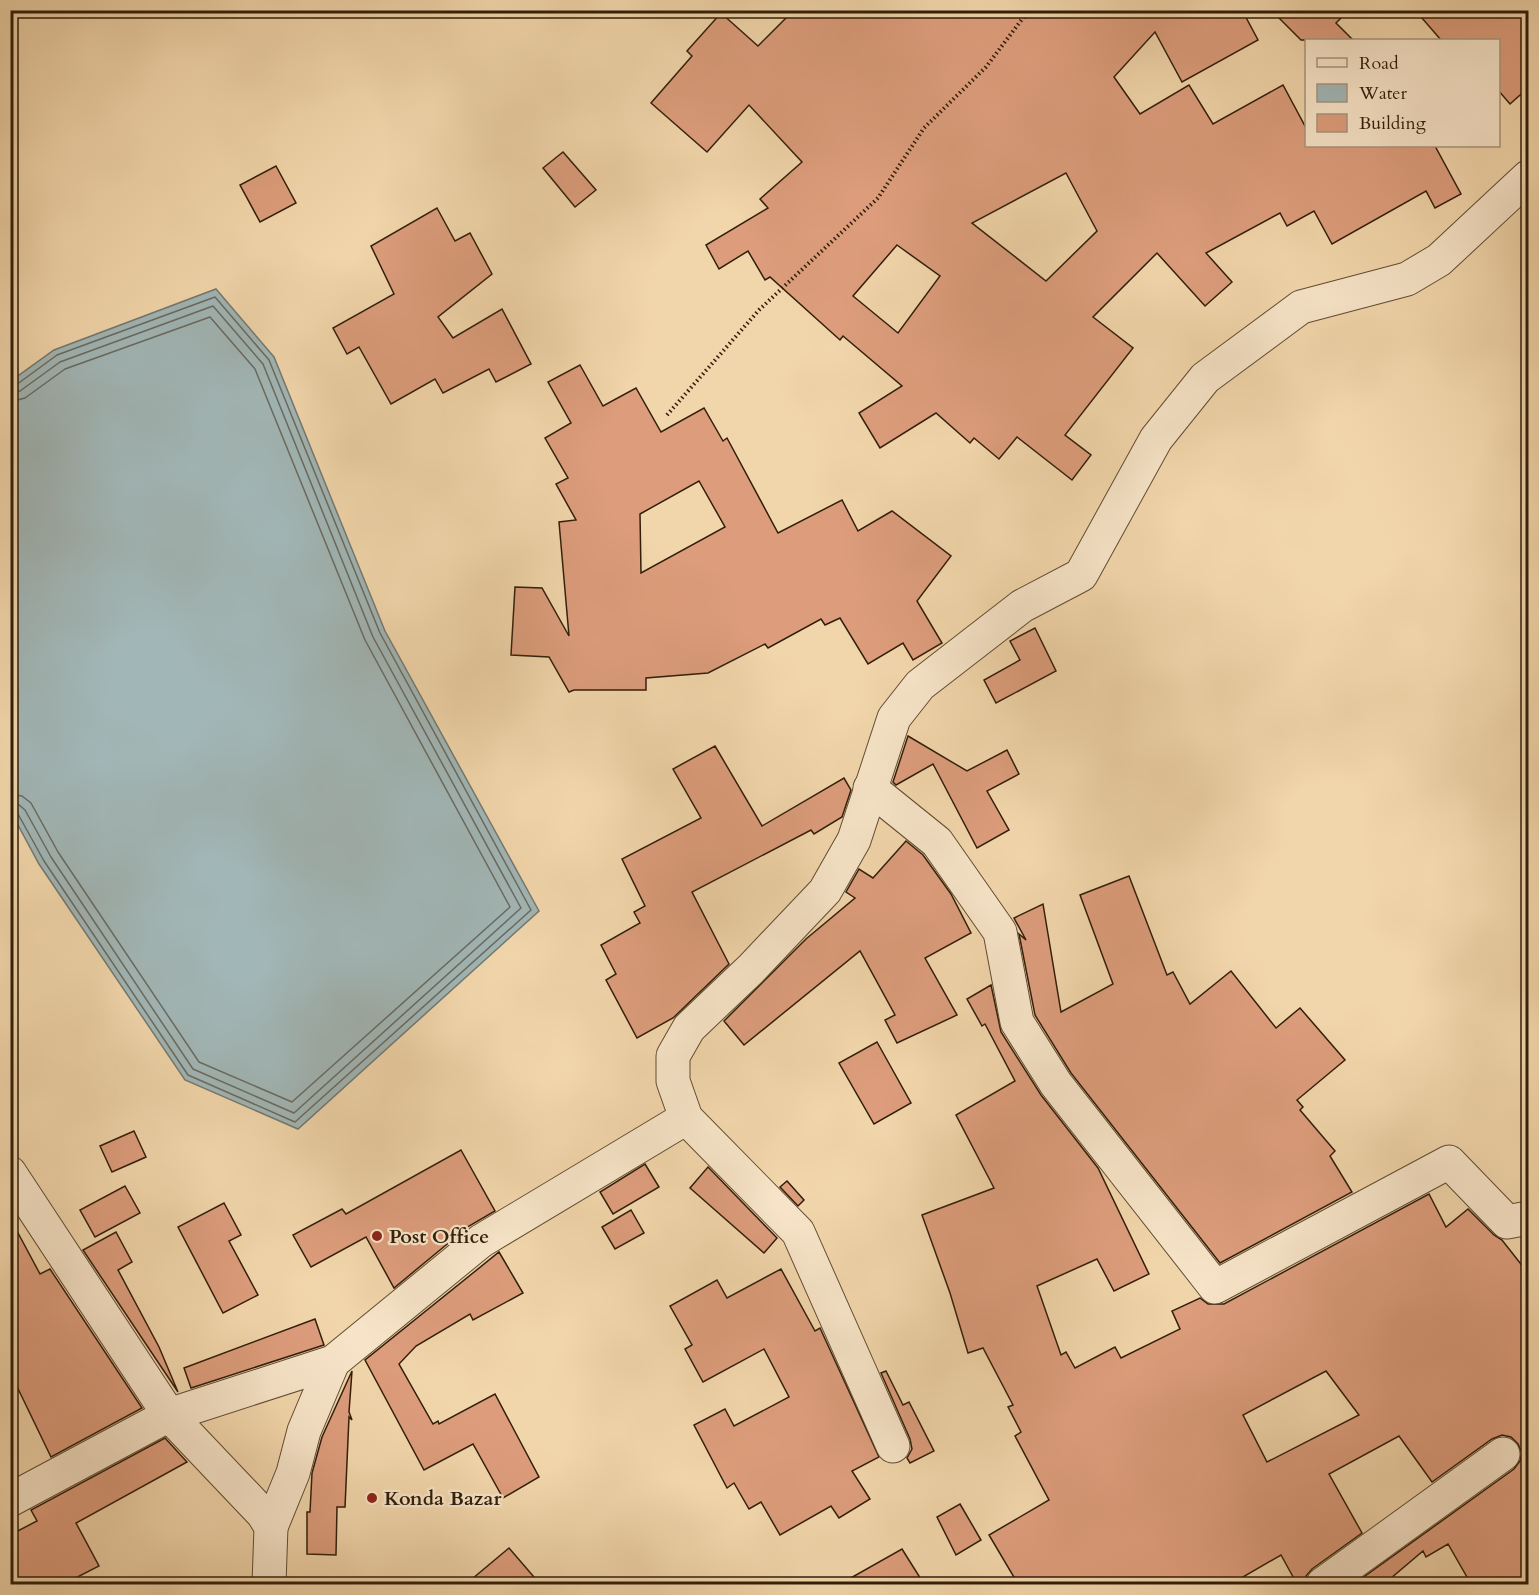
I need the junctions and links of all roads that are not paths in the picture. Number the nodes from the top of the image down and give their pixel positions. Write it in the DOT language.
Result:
graph roads {
  1 [pos="1528,177"];
  2 [pos="870,788"];
  3 [pos="686,1118"];
  4 [pos="10,1173"];
  5 [pos="1528,1218"];
  6 [pos="333,1362"];
  7 [pos="169,1415"];
  8 [pos="893,1446"];
  9 [pos="1503,1454"];
  10 [pos="10,1500"];
  11 [pos="271,1527"];
  12 [pos="269,1584"];
  13 [pos="1323,1584"];
  1 -- 2 [label="street"];
  2 -- 3 [label="street"];
  2 -- 5 [label="street"];
  3 -- 6 [label="street"];
  3 -- 8 [label="street"];
  4 -- 7 [label="street"];
  6 -- 7 [label="street"];
  6 -- 11 [label="street"];
  7 -- 10 [label="street"];
  7 -- 11 [label="street"];
  9 -- 13 [label="street"];
  11 -- 12 [label="street"];
}
